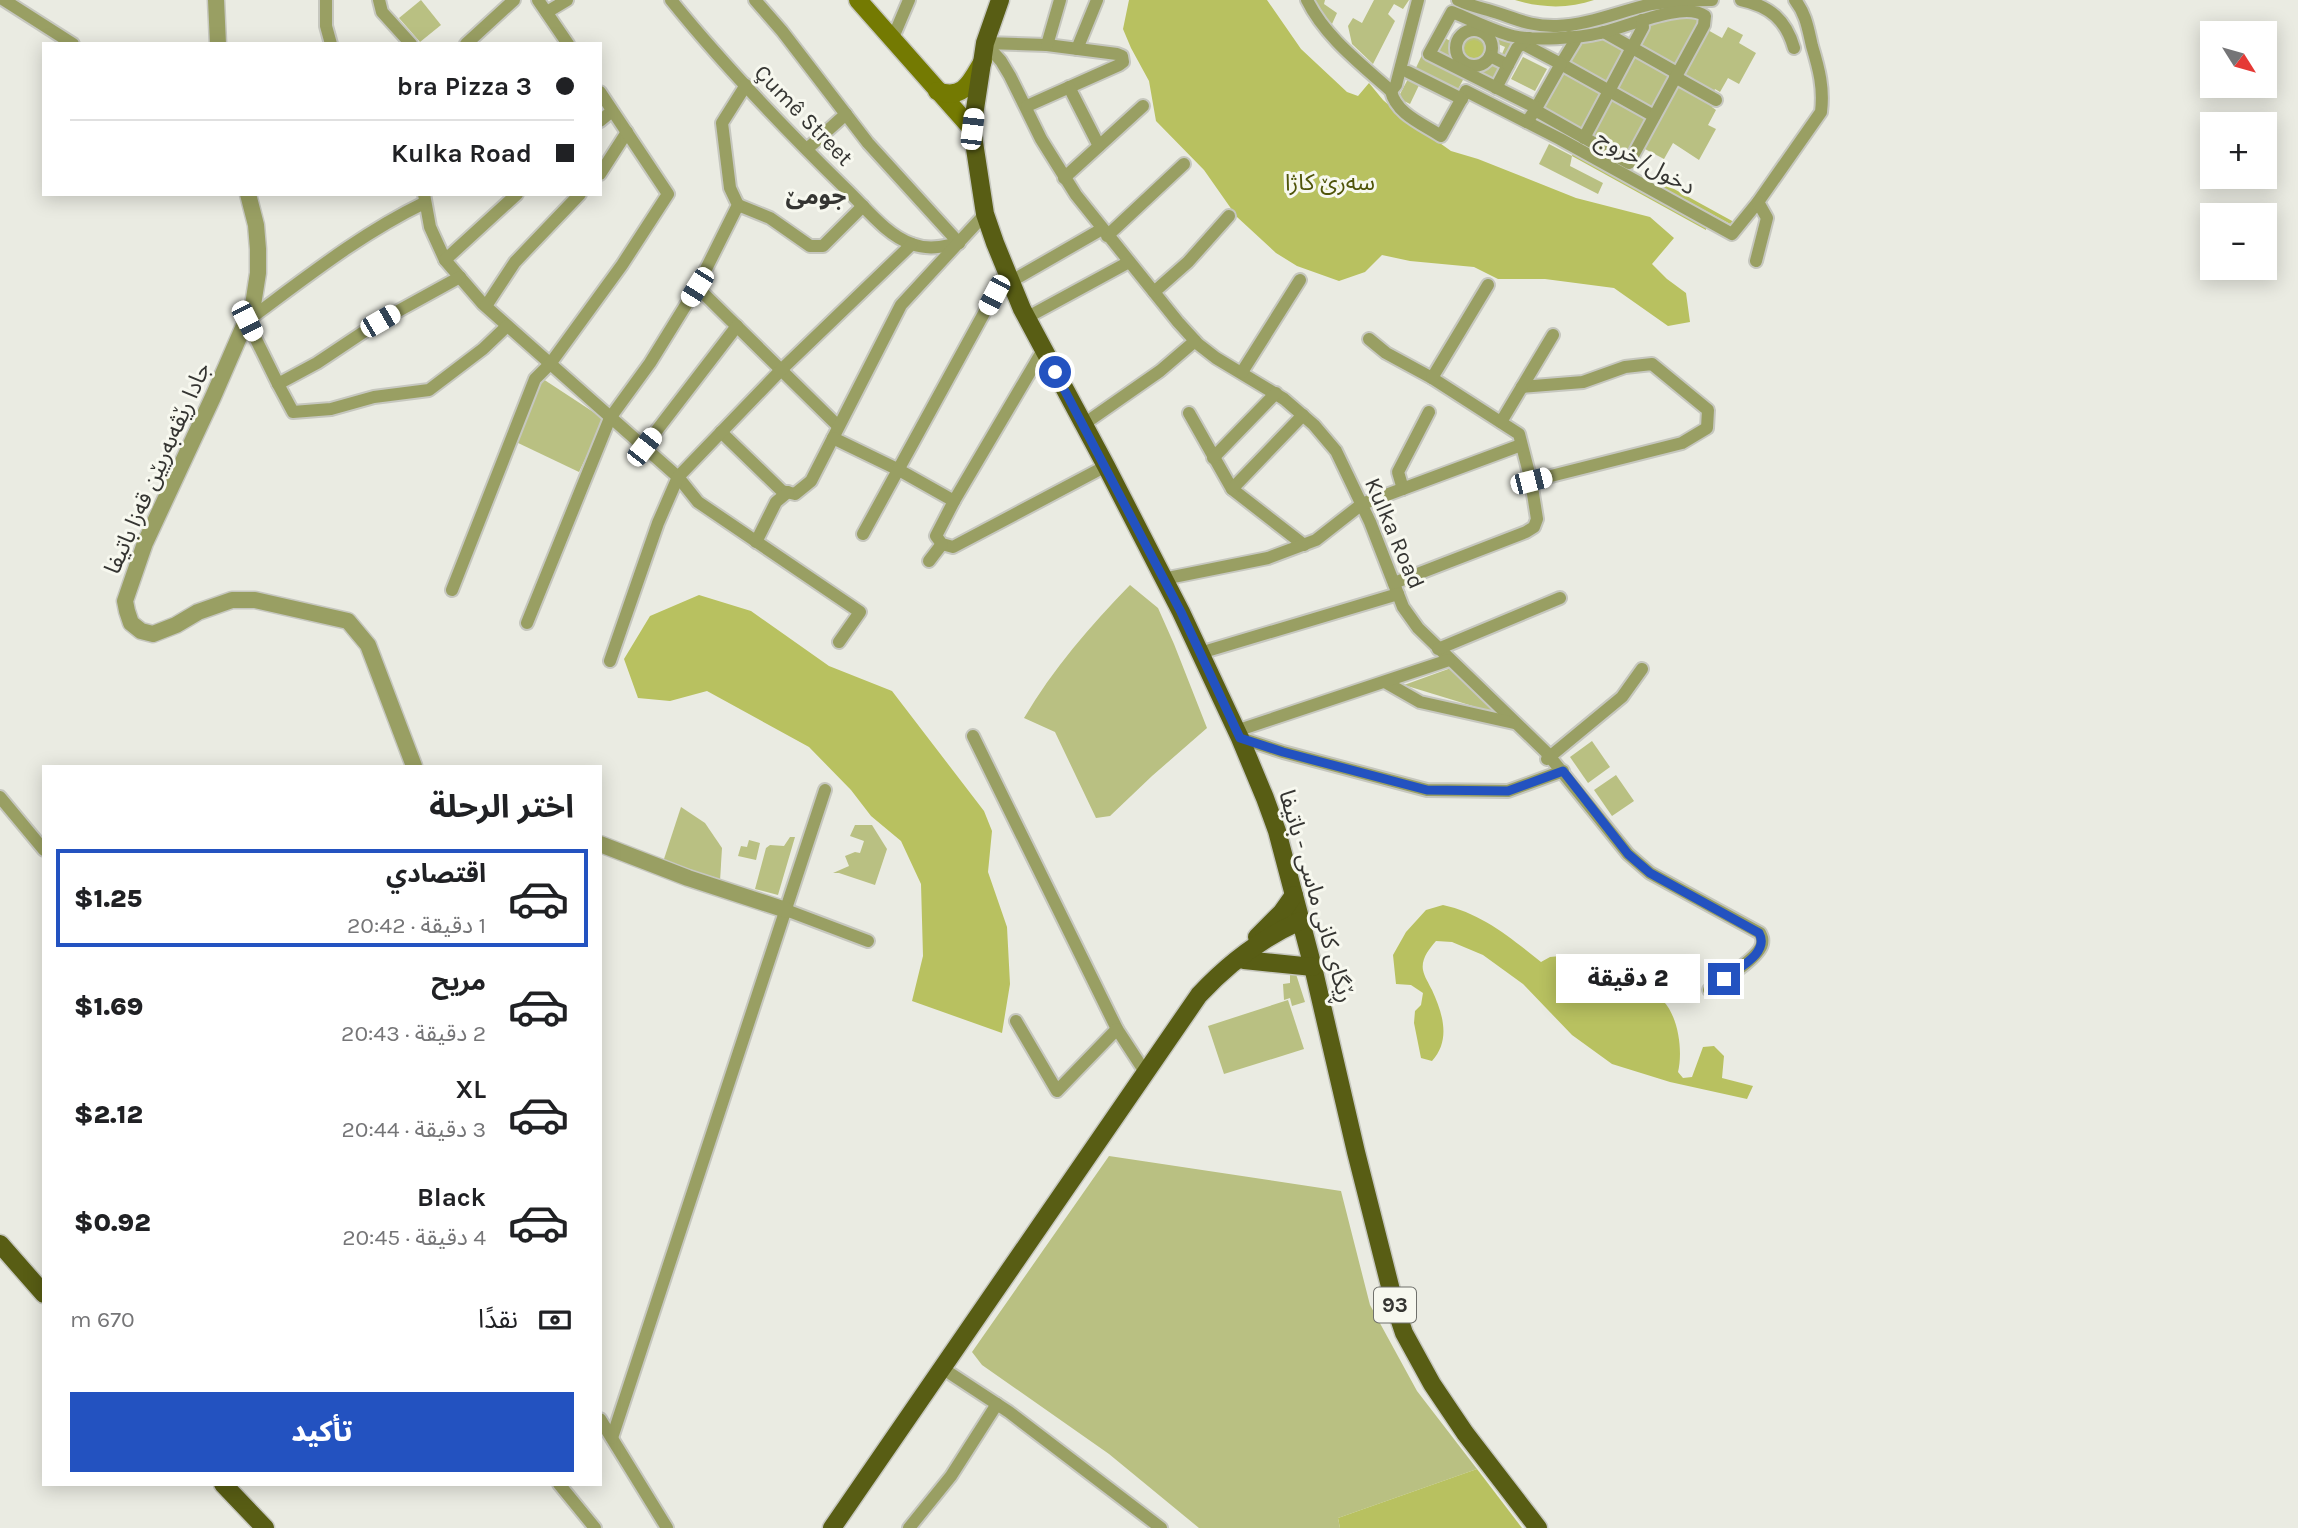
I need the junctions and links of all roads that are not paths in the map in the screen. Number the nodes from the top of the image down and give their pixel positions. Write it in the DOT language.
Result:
graph roads {
  1 [pos="4,0"];
  2 [pos="216,0"];
  3 [pos="326,0"];
  4 [pos="379,0"];
  5 [pos="514,0"];
  6 [pos="538,0"];
  7 [pos="567,0"];
  8 [pos="671,0"];
  9 [pos="755,0"];
  10 [pos="858,0"];
  11 [pos="909,0"];
  12 [pos="1000,0"];
  13 [pos="1060,0"];
  14 [pos="1097,0"];
  15 [pos="1307,0"];
  16 [pos="1418,0"];
  17 [pos="1458,0"];
  18 [pos="1713,0"];
  19 [pos="1741,0"];
  20 [pos="1795,0"];
  21 [pos="547,12"];
  22 [pos="1705,16"];
  23 [pos="1642,20"];
  24 [pos="1484,29"];
  25 [pos="1442,31"];
  26 [pos="1604,32"];
  27 [pos="1569,37"];
  28 [pos="892,40"];
  29 [pos="1458,40"];
  30 [pos="1527,40"];
  31 [pos="70,42"];
  32 [pos="218,42"];
  33 [pos="330,42"];
  34 [pos="409,42"];
  35 [pos="468,42"];
  36 [pos="567,42"];
  37 [pos="1046,46"];
  38 [pos="1631,48"];
  39 [pos="1794,48"];
  40 [pos="1077,49"];
  41 [pos="984,52"];
  42 [pos="1490,56"];
  43 [pos="1561,64"];
  44 [pos="1508,65"];
  45 [pos="1464,67"];
  46 [pos="1408,72"];
  47 [pos="1676,75"];
  48 [pos="747,85"];
  49 [pos="1069,87"];
  50 [pos="1496,88"];
  51 [pos="937,91"];
  52 [pos="1391,91"];
  53 [pos="1609,91"];
  54 [pos="602,95"];
  55 [pos="1462,99"];
  56 [pos="1716,100"];
  57 [pos="1027,106"];
  58 [pos="1143,106"];
  59 [pos="1536,109"];
  60 [pos="612,111"];
  61 [pos="846,114"];
  62 [pos="1654,116"];
  63 [pos="602,119"];
  64 [pos="1527,122"];
  65 [pos="972,129"];
  66 [pos="627,132"];
  67 [pos="1584,138"];
  68 [pos="1099,146"];
  69 [pos="807,149"];
  70 [pos="1184,164"];
  71 [pos="602,171"];
  72 [pos="1064,178"];
  73 [pos="249,196"];
  74 [pos="515,196"];
  75 [pos="578,196"];
  76 [pos="424,198"];
  77 [pos="1758,202"];
  78 [pos="738,205"];
  79 [pos="863,206"];
  80 [pos="985,214"];
  81 [pos="1228,216"];
  82 [pos="1105,232"];
  83 [pos="959,243"];
  84 [pos="912,244"];
  85 [pos="445,260"];
  86 [pos="1756,261"];
  87 [pos="1129,262"];
  88 [pos="460,276"];
  89 [pos="1008,277"];
  90 [pos="1300,280"];
  91 [pos="1488,285"];
  92 [pos="697,287"];
  93 [pos="1154,292"];
  94 [pos="486,306"];
  95 [pos="1026,318"];
  96 [pos="247,321"];
  97 [pos="507,326"];
  98 [pos="737,326"];
  99 [pos="1553,335"];
  100 [pos="1369,339"];
  101 [pos="1195,341"];
  102 [pos="1044,350"];
  103 [pos="550,364"];
  104 [pos="780,370"];
  105 [pos="1242,372"];
  106 [pos="1433,378"];
  107 [pos="278,384"];
  108 [pos="1522,387"];
  109 [pos="1276,393"];
  110 [pos="1429,412"];
  111 [pos="1189,413"];
  112 [pos="1303,415"];
  113 [pos="610,418"];
  114 [pos="1501,422"];
  115 [pos="1084,425"];
  116 [pos="722,432"];
  117 [pos="835,432"];
  118 [pos="1521,445"];
  119 [pos="644,447"];
  120 [pos="1213,458"];
  121 [pos="1106,466"];
  122 [pos="899,470"];
  123 [pos="678,477"];
  124 [pos="1531,481"];
  125 [pos="1232,489"];
  126 [pos="1403,489"];
  127 [pos="788,492"];
  128 [pos="954,501"];
  129 [pos="1362,504"];
  130 [pos="863,534"];
  131 [pos="756,541"];
  132 [pos="942,544"];
  133 [pos="1304,545"];
  134 [pos="929,561"];
  135 [pos="1163,579"];
  136 [pos="1396,589"];
  137 [pos="452,590"];
  138 [pos="1560,598"];
  139 [pos="527,623"];
  140 [pos="839,642"];
  141 [pos="1438,649"];
  142 [pos="1200,653"];
  143 [pos="1449,660"];
  144 [pos="610,661"];
  145 [pos="1642,669"];
  146 [pos="1385,682"];
  147 [pos="1516,723"];
  148 [pos="1238,734"];
  149 [pos="973,736"];
  150 [pos="1548,757"];
  151 [pos="414,765"];
  152 [pos="1563,771"];
  153 [pos="825,790"];
  154 [pos="0,797"];
  155 [pos="602,845"];
  156 [pos="42,848"];
  157 [pos="1294,895"];
  158 [pos="786,910"];
  159 [pos="1302,927"];
  160 [pos="868,941"];
  161 [pos="1242,959"];
  162 [pos="1313,967"];
  163 [pos="1709,990"];
  164 [pos="1016,1021"];
  165 [pos="1117,1029"];
  166 [pos="1145,1072"];
  167 [pos="0,1244"];
  168 [pos="42,1292"];
  169 [pos="942,1368"];
  170 [pos="997,1404"];
  171 [pos="602,1422"];
  172 [pos="612,1438"];
  173 [pos="225,1486"];
  174 [pos="561,1486"];
  175 [pos="265,1528"];
  176 [pos="595,1528"];
  177 [pos="667,1528"];
  178 [pos="832,1528"];
  179 [pos="909,1528"];
  180 [pos="1161,1528"];
  181 [pos="1538,1528"];
  1 -- 31 [label="street"];
  2 -- 32 [label="street"];
  3 -- 33 [label="street"];
  4 -- 34 [label="street"];
  5 -- 35 [label="street"];
  6 -- 21 [label="street"];
  7 -- 21 [label="street"];
  8 -- 48 [label="street, Çumê Street"];
  9 -- 61 [label="street"];
  10 -- 28 [label="main road"];
  11 -- 28 [label="street"];
  12 -- 41 [label="main road, ڕێگای کانی ماسی - باتيفا / 93"];
  13 -- 37 [label="street"];
  14 -- 40 [label="street"];
  15 -- 52 [label="street"];
  16 -- 52 [label="street"];
  17 -- 18 [label="street"];
  18 -- 22 [label="street"];
  19 -- 39 [label="street"];
  20 -- 77 [label="street"];
  21 -- 36 [label="street"];
  22 -- 23 [label="street"];
  22 -- 47 [label="street"];
  23 -- 26 [label="street"];
  23 -- 38 [label="street"];
  24 -- 25 [label="street"];
  24 -- 29 [label="street"];
  24 -- 30 [label="street"];
  24 -- 42 [label="street"];
  25 -- 29 [label="street"];
  25 -- 45 [label="street"];
  26 -- 27 [label="street"];
  26 -- 38 [label="street"];
  27 -- 30 [label="street"];
  27 -- 43 [label="street"];
  28 -- 51 [label="main road"];
  29 -- 45 [label="street"];
  30 -- 43 [label="street"];
  30 -- 44 [label="street"];
  37 -- 40 [label="street"];
  37 -- 41 [label="street"];
  38 -- 47 [label="street"];
  38 -- 53 [label="street"];
  40 -- 49 [label="street"];
  41 -- 51 [label="main road"];
  41 -- 57 [label="street, Kulka Road"];
  41 -- 65 [label="main road, ڕێگای کانی ماسی - باتيفا / 93"];
  42 -- 44 [label="street"];
  42 -- 45 [label="street"];
  43 -- 53 [label="street"];
  43 -- 59 [label="street"];
  44 -- 50 [label="street"];
  45 -- 50 [label="street"];
  46 -- 55 [label="street"];
  47 -- 56 [label="street"];
  47 -- 62 [label="street"];
  48 -- 69 [label="street, Çumê Street"];
  48 -- 78 [label="street"];
  49 -- 57 [label="street"];
  49 -- 68 [label="street"];
  50 -- 59 [label="street"];
  51 -- 65 [label="main road"];
  52 -- 55 [label="street"];
  53 -- 62 [label="street"];
  53 -- 67 [label="street"];
  54 -- 60 [label="street"];
  55 -- 64 [label="street"];
  57 -- 72 [label="street, Kulka Road"];
  58 -- 68 [label="street"];
  59 -- 64 [label="street"];
  59 -- 67 [label="street"];
  60 -- 63 [label="street"];
  60 -- 66 [label="street"];
  61 -- 69 [label="street"];
  61 -- 83 [label="street"];
  62 -- 67 [label="street"];
  64 -- 77 [label="street, دخول/خروج"];
  65 -- 80 [label="main road, ڕێگای کانی ماسی - باتيفا / 93"];
  66 -- 71 [label="street"];
  66 -- 103 [label="street"];
  68 -- 72 [label="street"];
  69 -- 79 [label="street, Çumê Street"];
  70 -- 82 [label="street"];
  72 -- 82 [label="street, Kulka Road"];
  73 -- 96 [label="street, جادا رێڤه‌به‌ريێن قه‌زا باتيفا"];
  74 -- 85 [label="street"];
  75 -- 94 [label="street"];
  76 -- 85 [label="street"];
  76 -- 96 [label="street"];
  77 -- 86 [label="street"];
  78 -- 79 [label="street"];
  78 -- 92 [label="street"];
  79 -- 84 [label="street, Çumê Street"];
  80 -- 83 [label="street"];
  80 -- 89 [label="main road, ڕێگای کانی ماسی - باتيفا / 93"];
  81 -- 93 [label="street"];
  82 -- 87 [label="street, Kulka Road"];
  82 -- 89 [label="street"];
  83 -- 84 [label="street"];
  83 -- 117 [label="street"];
  84 -- 104 [label="street"];
  85 -- 88 [label="street"];
  87 -- 93 [label="street, Kulka Road"];
  87 -- 95 [label="street"];
  88 -- 94 [label="street"];
  88 -- 107 [label="street"];
  89 -- 95 [label="main road, ڕێگای کانی ماسی - باتيفا / 93"];
  89 -- 122 [label="street"];
  90 -- 105 [label="street"];
  91 -- 106 [label="street"];
  92 -- 98 [label="street"];
  92 -- 113 [label="street"];
  93 -- 101 [label="street, Kulka Road"];
  94 -- 97 [label="street"];
  95 -- 102 [label="main road, ڕێگای کانی ماسی - باتيفا / 93"];
  96 -- 107 [label="street"];
  96 -- 151 [label="street, جادا رێڤه‌به‌ريێن قه‌زا باتيفا"];
  97 -- 103 [label="street"];
  97 -- 107 [label="street"];
  98 -- 104 [label="street"];
  98 -- 119 [label="street"];
  99 -- 108 [label="street"];
  100 -- 106 [label="street"];
  101 -- 105 [label="street, Kulka Road"];
  101 -- 115 [label="street"];
  102 -- 115 [label="main road, ڕێگای کانی ماسی - باتيفا / 93"];
  102 -- 128 [label="street"];
  103 -- 113 [label="street"];
  103 -- 137 [label="street"];
  104 -- 116 [label="street"];
  104 -- 117 [label="street"];
  105 -- 109 [label="street, Kulka Road"];
  106 -- 114 [label="street"];
  108 -- 114 [label="street"];
  108 -- 124 [label="street"];
  109 -- 112 [label="street, Kulka Road"];
  109 -- 120 [label="street"];
  110 -- 126 [label="street"];
  111 -- 120 [label="street"];
  112 -- 125 [label="street"];
  112 -- 129 [label="street, Kulka Road"];
  113 -- 119 [label="street"];
  113 -- 139 [label="street"];
  114 -- 118 [label="street"];
  115 -- 121 [label="main road, ڕێگای کانی ماسی - باتيفا / 93"];
  116 -- 123 [label="street"];
  116 -- 127 [label="street"];
  117 -- 122 [label="street"];
  117 -- 127 [label="street"];
  118 -- 124 [label="street"];
  118 -- 126 [label="street"];
  119 -- 123 [label="street"];
  120 -- 125 [label="street"];
  121 -- 132 [label="street"];
  121 -- 135 [label="main road, ڕێگای کانی ماسی - باتيفا / 93"];
  122 -- 128 [label="street"];
  122 -- 130 [label="street"];
  123 -- 131 [label="street"];
  123 -- 144 [label="street"];
  124 -- 136 [label="street"];
  125 -- 133 [label="street"];
  126 -- 129 [label="street"];
  127 -- 131 [label="street"];
  128 -- 132 [label="street"];
  129 -- 133 [label="street"];
  129 -- 136 [label="street, Kulka Road"];
  131 -- 140 [label="street"];
  132 -- 134 [label="street"];
  133 -- 135 [label="street"];
  135 -- 142 [label="main road, ڕێگای کانی ماسی - باتيفا / 93"];
  136 -- 141 [label="street, Kulka Road"];
  136 -- 142 [label="street"];
  138 -- 141 [label="street"];
  141 -- 143 [label="street, Kulka Road"];
  142 -- 148 [label="main road, ڕێگای کانی ماسی - باتيفا / 93"];
  143 -- 146 [label="street"];
  143 -- 147 [label="street, Kulka Road"];
  145 -- 150 [label="street"];
  146 -- 147 [label="street"];
  146 -- 148 [label="street"];
  147 -- 150 [label="street, Kulka Road"];
  148 -- 152 [label="street"];
  148 -- 157 [label="main road, ڕێگای کانی ماسی - باتيفا / 93"];
  149 -- 165 [label="street"];
  150 -- 152 [label="street, Kulka Road"];
  152 -- 163 [label="street, Kulka Road"];
  153 -- 158 [label="street"];
  154 -- 156 [label="street"];
  155 -- 158 [label="street"];
  157 -- 159 [label="main road, ڕێگای کانی ماسی - باتيفا / 93"];
  157 -- 161 [label="main road"];
  158 -- 160 [label="street"];
  158 -- 172 [label="street"];
  159 -- 161 [label="main road"];
  159 -- 162 [label="main road, ڕێگای کانی ماسی - باتيفا / 93"];
  161 -- 162 [label="main road"];
  161 -- 166 [label="main road"];
  162 -- 181 [label="main road, ڕێگای کانی ماسی - باتيفا / 93"];
  164 -- 165 [label="street"];
  165 -- 166 [label="street"];
  166 -- 169 [label="main road"];
  167 -- 168 [label="main road"];
  169 -- 170 [label="street"];
  169 -- 178 [label="main road"];
  170 -- 179 [label="street"];
  170 -- 180 [label="street"];
  171 -- 172 [label="street"];
  172 -- 177 [label="street"];
  173 -- 175 [label="main road"];
  174 -- 176 [label="street"];
}
